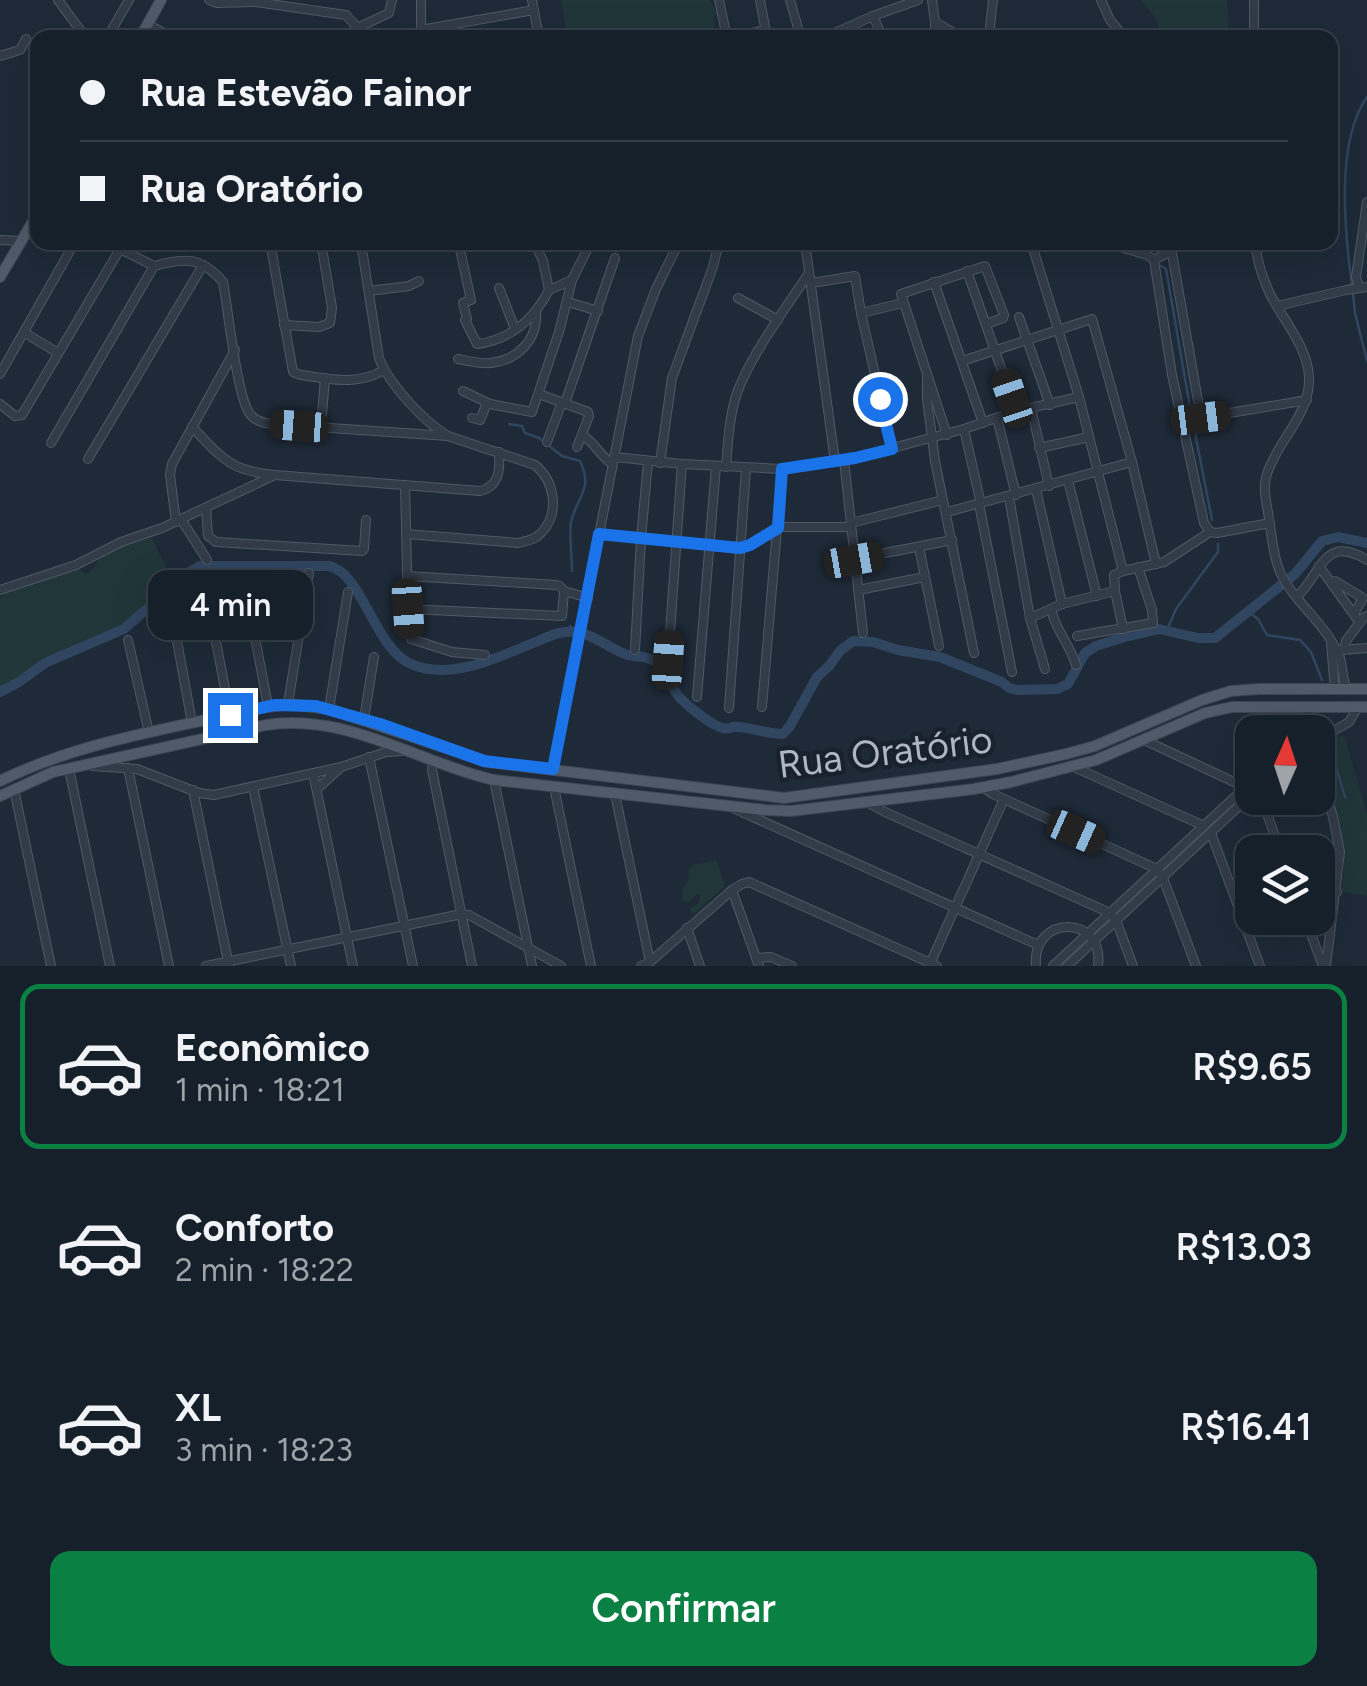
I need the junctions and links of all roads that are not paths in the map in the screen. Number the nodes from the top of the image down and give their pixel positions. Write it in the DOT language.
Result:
graph roads {
  1 [pos="58,0"];
  2 [pos="129,0"];
  3 [pos="161,0"];
  4 [pos="208,0"];
  5 [pos="392,0"];
  6 [pos="422,0"];
  7 [pos="719,0"];
  8 [pos="760,0"];
  9 [pos="790,0"];
  10 [pos="918,0"];
  11 [pos="932,0"];
  12 [pos="993,0"];
  13 [pos="1101,0"];
  14 [pos="1254,0"];
  15 [pos="533,5"];
  16 [pos="873,16"];
  17 [pos="935,22"];
  18 [pos="147,24"];
  19 [pos="990,27"];
  20 [pos="80,30"];
  21 [pos="112,30"];
  22 [pos="144,30"];
  23 [pos="158,30"];
  24 [pos="354,30"];
  25 [pos="359,30"];
  26 [pos="420,30"];
  27 [pos="436,30"];
  28 [pos="538,30"];
  29 [pos="726,30"];
  30 [pos="765,30"];
  31 [pos="802,30"];
  32 [pos="841,30"];
  33 [pos="879,30"];
  34 [pos="934,30"];
  35 [pos="949,30"];
  36 [pos="1118,30"];
  37 [pos="1254,30"];
  38 [pos="26,39"];
  39 [pos="0,56"];
  40 [pos="1367,202"];
  41 [pos="30,225"];
  42 [pos="0,240"];
  43 [pos="20,241"];
  44 [pos="1365,242"];
  45 [pos="71,250"];
  46 [pos="271,250"];
  47 [pos="321,250"];
  48 [pos="362,250"];
  49 [pos="458,250"];
  50 [pos="538,250"];
  51 [pos="586,250"];
  52 [pos="675,250"];
  53 [pos="717,250"];
  54 [pos="806,250"];
  55 [pos="1033,250"];
  56 [pos="1129,250"];
  57 [pos="1144,250"];
  58 [pos="1164,250"];
  59 [pos="1171,250"];
  60 [pos="1257,250"];
  61 [pos="1150,257"];
  62 [pos="615,258"];
  63 [pos="203,265"];
  64 [pos="154,266"];
  65 [pos="966,271"];
  66 [pos="810,272"];
  67 [pos="0,277"];
  68 [pos="572,280"];
  69 [pos="419,282"];
  70 [pos="934,282"];
  71 [pos="812,283"];
  72 [pos="499,288"];
  73 [pos="1358,288"];
  74 [pos="548,290"];
  75 [pos="368,291"];
  76 [pos="738,298"];
  77 [pos="902,298"];
  78 [pos="1367,298"];
  79 [pos="568,302"];
  80 [pos="1277,306"];
  81 [pos="598,311"];
  82 [pos="536,313"];
  83 [pos="860,313"];
  84 [pos="1020,317"];
  85 [pos="778,320"];
  86 [pos="986,324"];
  87 [pos="284,326"];
  88 [pos="515,329"];
  89 [pos="1058,329"];
  90 [pos="24,333"];
  91 [pos="1028,340"];
  92 [pos="235,350"];
  93 [pos="996,350"];
  94 [pos="58,353"];
  95 [pos="458,359"];
  96 [pos="962,361"];
  97 [pos="384,370"];
  98 [pos="0,374"];
  99 [pos="239,375"];
  100 [pos="927,375"];
  101 [pos="325,378"];
  102 [pos="219,382"];
  103 [pos="463,391"];
  104 [pos="539,394"];
  105 [pos="1079,397"];
  106 [pos="1307,400"];
  107 [pos="563,402"];
  108 [pos="487,403"];
  109 [pos="0,404"];
  110 [pos="1050,405"];
  111 [pos="1030,408"];
  112 [pos="1016,411"];
  113 [pos="472,418"];
  114 [pos="997,418"];
  115 [pos="1201,418"];
  116 [pos="1182,422"];
  117 [pos="983,423"];
  118 [pos="192,427"];
  119 [pos="321,427"];
  120 [pos="964,430"];
  121 [pos="947,434"];
  122 [pos="448,436"];
  123 [pos="582,436"];
  124 [pos="1089,436"];
  125 [pos="932,439"];
  126 [pos="547,442"];
  127 [pos="51,443"];
  128 [pos="578,447"];
  129 [pos="1040,448"];
  130 [pos="892,449"];
  131 [pos="499,452"];
  132 [pos="88,459"];
  133 [pos="614,460"];
  134 [pos="839,460"];
  135 [pos="648,461"];
  136 [pos="660,462"];
  137 [pos="1132,462"];
  138 [pos="682,464"];
  139 [pos="721,467"];
  140 [pos="746,468"];
  141 [pos="782,469"];
  142 [pos="246,471"];
  143 [pos="1098,472"];
  144 [pos="276,475"];
  145 [pos="1068,480"];
  146 [pos="405,485"];
  147 [pos="1048,486"];
  148 [pos="1036,489"];
  149 [pos="246,490"];
  150 [pos="1012,496"];
  151 [pos="944,500"];
  152 [pos="980,504"];
  153 [pos="206,508"];
  154 [pos="947,512"];
  155 [pos="179,520"];
  156 [pos="366,520"];
  157 [pos="1270,523"];
  158 [pos="851,525"];
  159 [pos="778,528"];
  160 [pos="1210,532"];
  161 [pos="406,534"];
  162 [pos="599,534"];
  163 [pos="641,538"];
  164 [pos="952,540"];
  165 [pos="676,542"];
  166 [pos="710,546"];
  167 [pos="919,547"];
  168 [pos="740,548"];
  169 [pos="207,560"];
  170 [pos="854,560"];
  171 [pos="1367,560"];
  172 [pos="1156,564"];
  173 [pos="1320,566"];
  174 [pos="1138,567"];
  175 [pos="1123,570"];
  176 [pos="309,573"];
  177 [pos="243,574"];
  178 [pos="407,576"];
  179 [pos="926,578"];
  180 [pos="1330,580"];
  181 [pos="206,589"];
  182 [pos="0,590"];
  183 [pos="858,590"];
  184 [pos="564,591"];
  185 [pos="1292,591"];
  186 [pos="348,592"];
  187 [pos="1116,593"];
  188 [pos="1097,596"];
  189 [pos="588,598"];
  190 [pos="1062,604"];
  191 [pos="171,608"];
  192 [pos="408,609"];
  193 [pos="1050,609"];
  194 [pos="1354,614"];
  195 [pos="1030,618"];
  196 [pos="1363,620"];
  197 [pos="1123,629"];
  198 [pos="863,633"];
  199 [pos="1077,636"];
  200 [pos="128,640"];
  201 [pos="939,646"];
  202 [pos="1367,648"];
  203 [pos="634,650"];
  204 [pos="1338,650"];
  205 [pos="974,653"];
  206 [pos="485,655"];
  207 [pos="374,657"];
  208 [pos="668,660"];
  209 [pos="1076,666"];
  210 [pos="1045,669"];
  211 [pos="1012,672"];
  212 [pos="1320,689"];
  213 [pos="1344,689"];
  214 [pos="1367,689"];
  215 [pos="696,697"];
  216 [pos="288,704"];
  217 [pos="268,706"];
  218 [pos="1308,706"];
  219 [pos="762,707"];
  220 [pos="1362,707"];
  221 [pos="729,708"];
  222 [pos="329,709"];
  223 [pos="230,715"];
  224 [pos="1308,715"];
  225 [pos="364,719"];
  226 [pos="192,724"];
  227 [pos="1335,730"];
  228 [pos="149,733"];
  229 [pos="1160,733"];
  230 [pos="1144,740"];
  231 [pos="1162,748"];
  232 [pos="408,751"];
  233 [pos="136,754"];
  234 [pos="369,758"];
  235 [pos="433,760"];
  236 [pos="1096,760"];
  237 [pos="506,765"];
  238 [pos="1074,766"];
  239 [pos="75,767"];
  240 [pos="342,767"];
  241 [pos="132,768"];
  242 [pos="553,769"];
  243 [pos="313,773"];
  244 [pos="608,776"];
  245 [pos="1099,778"];
  246 [pos="494,780"];
  247 [pos="0,781"];
  248 [pos="1011,782"];
  249 [pos="1235,782"];
  250 [pos="254,787"];
  251 [pos="554,787"];
  252 [pos="984,788"];
  253 [pos="14,789"];
  254 [pos="316,789"];
  255 [pos="192,790"];
  256 [pos="616,794"];
  257 [pos="0,796"];
  258 [pos="890,799"];
  259 [pos="1006,801"];
  260 [pos="867,802"];
  261 [pos="1235,804"];
  262 [pos="729,806"];
  263 [pos="894,815"];
  264 [pos="1332,815"];
  265 [pos="1208,829"];
  266 [pos="979,854"];
  267 [pos="1160,874"];
  268 [pos="732,890"];
  269 [pos="1337,892"];
  270 [pos="954,909"];
  271 [pos="462,914"];
  272 [pos="1113,917"];
  273 [pos="404,925"];
  274 [pos="687,928"];
  275 [pos="1311,935"];
  276 [pos="347,937"];
  277 [pos="1091,937"];
  278 [pos="1314,943"];
  279 [pos="1038,946"];
  280 [pos="1329,948"];
  281 [pos="287,949"];
  282 [pos="529,949"];
  283 [pos="758,962"];
  284 [pos="228,964"];
  285 [pos="647,965"];
  286 [pos="932,965"];
  287 [pos="51,966"];
  288 [pos="110,966"];
  289 [pos="170,966"];
  290 [pos="206,966"];
  291 [pos="290,966"];
  292 [pos="353,966"];
  293 [pos="413,966"];
  294 [pos="472,966"];
  295 [pos="532,966"];
  296 [pos="560,966"];
  297 [pos="591,966"];
  298 [pos="700,966"];
  299 [pos="792,966"];
  300 [pos="1036,966"];
  301 [pos="1052,966"];
  302 [pos="1067,966"];
  303 [pos="1098,966"];
  304 [pos="1133,966"];
  305 [pos="1196,966"];
  306 [pos="1260,966"];
  307 [pos="1324,966"];
  1 -- 20 [label="street"];
  2 -- 21 [label="street"];
  3 -- 18 [label="main road"];
  4 -- 24 [label="street"];
  5 -- 25 [label="street"];
  6 -- 26 [label="street"];
  7 -- 29 [label="street"];
  8 -- 30 [label="street"];
  9 -- 31 [label="street"];
  10 -- 16 [label="street"];
  11 -- 17 [label="street"];
  12 -- 19 [label="street"];
  13 -- 36 [label="street"];
  14 -- 37 [label="street"];
  15 -- 27 [label="street"];
  15 -- 28 [label="street"];
  16 -- 32 [label="street"];
  16 -- 33 [label="street"];
  17 -- 34 [label="street"];
  17 -- 35 [label="street"];
  18 -- 22 [label="main road"];
  18 -- 23 [label="street"];
  38 -- 39 [label="street"];
  40 -- 44 [label="street"];
  41 -- 43 [label="main road"];
  42 -- 43 [label="street"];
  43 -- 67 [label="main road"];
  44 -- 73 [label="street"];
  45 -- 90 [label="street"];
  46 -- 87 [label="street"];
  47 -- 87 [label="street"];
  48 -- 75 [label="street"];
  49 -- 88 [label="street"];
  50 -- 74 [label="street"];
  51 -- 68 [label="street"];
  52 -- 133 [label="street"];
  53 -- 136 [label="street"];
  54 -- 66 [label="street"];
  55 -- 89 [label="street"];
  56 -- 61 [label="street"];
  57 -- 61 [label="street"];
  58 -- 61 [label="street"];
  59 -- 115 [label="street"];
  60 -- 80 [label="street"];
  61 -- 116 [label="street"];
  62 -- 81 [label="street"];
  63 -- 64 [label="street"];
  63 -- 92 [label="street"];
  63 -- 132 [label="street"];
  64 -- 94 [label="street"];
  64 -- 127 [label="street"];
  65 -- 70 [label="street"];
  65 -- 86 [label="street"];
  65 -- 86 [label="street"];
  66 -- 71 [label="street"];
  66 -- 85 [label="street"];
  68 -- 74 [label="street"];
  68 -- 79 [label="street"];
  69 -- 75 [label="street"];
  70 -- 77 [label="street"];
  70 -- 96 [label="street"];
  71 -- 83 [label="street"];
  71 -- 134 [label="street"];
  72 -- 88 [label="street"];
  73 -- 78 [label="street"];
  73 -- 80 [label="street"];
  74 -- 82 [label="street"];
  75 -- 97 [label="street"];
  76 -- 85 [label="street"];
  77 -- 83 [label="street"];
  77 -- 100 [label="street"];
  79 -- 81 [label="street"];
  79 -- 104 [label="street"];
  80 -- 106 [label="street"];
  81 -- 107 [label="street"];
  82 -- 88 [label="street"];
  82 -- 95 [label="street"];
  83 -- 130 [label="street"];
  84 -- 91 [label="street"];
  85 -- 139 [label="street"];
  86 -- 93 [label="street"];
  87 -- 101 [label="street"];
  89 -- 91 [label="street"];
  89 -- 105 [label="street"];
  89 -- 137 [label="street"];
  90 -- 94 [label="street"];
  90 -- 98 [label="street"];
  91 -- 93 [label="street"];
  91 -- 110 [label="street"];
  92 -- 99 [label="street"];
  92 -- 102 [label="street"];
  93 -- 96 [label="street"];
  93 -- 112 [label="street"];
  94 -- 109 [label="street"];
  96 -- 117 [label="street"];
  97 -- 101 [label="street"];
  97 -- 122 [label="street"];
  99 -- 102 [label="street"];
  99 -- 119 [label="street"];
  100 -- 121 [label="street"];
  100 -- 125 [label="street"];
  101 -- 119 [label="street"];
  102 -- 118 [label="street"];
  103 -- 108 [label="street"];
  104 -- 107 [label="street"];
  104 -- 108 [label="street"];
  105 -- 110 [label="street"];
  105 -- 124 [label="street"];
  106 -- 115 [label="street"];
  106 -- 157 [label="street"];
  107 -- 123 [label="street"];
  107 -- 126 [label="street"];
  108 -- 113 [label="street"];
  110 -- 111 [label="street"];
  111 -- 112 [label="street"];
  111 -- 129 [label="street"];
  112 -- 114 [label="street"];
  114 -- 117 [label="street"];
  114 -- 150 [label="street"];
  115 -- 116 [label="street"];
  116 -- 160 [label="street"];
  117 -- 120 [label="street"];
  118 -- 142 [label="street"];
  118 -- 155 [label="street"];
  119 -- 122 [label="street"];
  120 -- 121 [label="street"];
  120 -- 152 [label="street"];
  121 -- 125 [label="street"];
  122 -- 131 [label="street"];
  123 -- 128 [label="street"];
  123 -- 133 [label="street"];
  124 -- 129 [label="street"];
  124 -- 143 [label="street"];
  125 -- 130 [label="street"];
  125 -- 151 [label="street"];
  129 -- 147 [label="street"];
  130 -- 134 [label="street"];
  131 -- 146 [label="street"];
  131 -- 161 [label="street"];
  133 -- 135 [label="street"];
  133 -- 162 [label="street"];
  134 -- 141 [label="street"];
  134 -- 158 [label="street"];
  135 -- 136 [label="street"];
  135 -- 163 [label="street"];
  136 -- 138 [label="street"];
  137 -- 143 [label="street"];
  137 -- 172 [label="street"];
  138 -- 139 [label="street"];
  138 -- 165 [label="street"];
  139 -- 140 [label="street"];
  139 -- 166 [label="street"];
  140 -- 141 [label="street"];
  140 -- 168 [label="street"];
  141 -- 159 [label="street"];
  142 -- 144 [label="street"];
  142 -- 149 [label="street"];
  143 -- 145 [label="street"];
  143 -- 175 [label="street"];
  144 -- 146 [label="street"];
  144 -- 149 [label="street"];
  145 -- 147 [label="street"];
  145 -- 188 [label="street"];
  146 -- 161 [label="street"];
  147 -- 148 [label="street"];
  148 -- 150 [label="street"];
  148 -- 190 [label="street"];
  149 -- 153 [label="street"];
  150 -- 152 [label="street"];
  150 -- 195 [label="street"];
  151 -- 154 [label="street"];
  151 -- 158 [label="street"];
  152 -- 154 [label="street"];
  152 -- 211 [label="street"];
  153 -- 155 [label="street"];
  153 -- 156 [label="street"];
  154 -- 164 [label="street"];
  155 -- 169 [label="street"];
  155 -- 182 [label="street"];
  157 -- 160 [label="street"];
  157 -- 185 [label="street"];
  158 -- 159 [label="street"];
  158 -- 170 [label="street"];
  159 -- 168 [label="street"];
  159 -- 219 [label="street"];
  160 -- 172 [label="street"];
  161 -- 178 [label="street"];
  162 -- 163 [label="street"];
  162 -- 189 [label="street"];
  163 -- 165 [label="street"];
  163 -- 203 [label="street"];
  164 -- 167 [label="street"];
  164 -- 205 [label="street"];
  165 -- 166 [label="street"];
  165 -- 208 [label="street"];
  166 -- 168 [label="street"];
  166 -- 215 [label="street"];
  167 -- 170 [label="street"];
  167 -- 179 [label="street"];
  168 -- 221 [label="street"];
  170 -- 183 [label="street"];
  171 -- 173 [label="street"];
  172 -- 174 [label="street"];
  173 -- 180 [label="street"];
  173 -- 185 [label="street"];
  174 -- 175 [label="street"];
  174 -- 197 [label="street"];
  175 -- 187 [label="street"];
  176 -- 216 [label="street"];
  177 -- 217 [label="street"];
  178 -- 184 [label="street"];
  178 -- 192 [label="street"];
  179 -- 183 [label="street"];
  179 -- 201 [label="street"];
  180 -- 194 [label="street"];
  180 -- 194 [label="street"];
  181 -- 223 [label="street"];
  183 -- 198 [label="street"];
  184 -- 189 [label="street"];
  184 -- 192 [label="street"];
  185 -- 204 [label="street"];
  186 -- 222 [label="street"];
  187 -- 188 [label="street"];
  187 -- 197 [label="street"];
  188 -- 190 [label="street"];
  189 -- 242 [label="street"];
  190 -- 193 [label="street"];
  191 -- 226 [label="street"];
  192 -- 206 [label="street"];
  193 -- 195 [label="street"];
  193 -- 209 [label="street"];
  194 -- 196 [label="street"];
  195 -- 210 [label="street"];
  196 -- 204 [label="street"];
  197 -- 199 [label="street"];
  200 -- 228 [label="street"];
  202 -- 204 [label="street"];
  204 -- 213 [label="street"];
  207 -- 225 [label="street"];
  212 -- 213 [label="main road, Rua Oratório"];
  212 -- 218 [label="main road"];
  212 -- 244 [label="main road, Rua Oratório"];
  213 -- 214 [label="main road, Rua Oratório"];
  213 -- 220 [label="main road"];
  216 -- 217 [label="main road, Rua Oratório"];
  216 -- 222 [label="main road, Rua Oratório"];
  217 -- 223 [label="main road, Rua Oratório"];
  218 -- 220 [label="main road, Rua Oratório"];
  218 -- 224 [label="street"];
  218 -- 229 [label="main road, Rua Oratório"];
  220 -- 227 [label="street"];
  222 -- 225 [label="main road, Rua Oratório"];
  223 -- 226 [label="main road, Rua Oratório"];
  225 -- 237 [label="main road, Rua Oratório"];
  226 -- 228 [label="main road, Rua Oratório"];
  228 -- 247 [label="main road, Rua Oratório"];
  229 -- 230 [label="main road, Rua Oratório"];
  229 -- 231 [label="street"];
  230 -- 231 [label="street"];
  230 -- 236 [label="main road, Rua Oratório"];
  231 -- 249 [label="street"];
  232 -- 233 [label="main road, Rua Oratório"];
  232 -- 234 [label="street"];
  232 -- 235 [label="main road, Rua Oratório"];
  233 -- 239 [label="main road, Rua Oratório"];
  233 -- 241 [label="street"];
  234 -- 240 [label="street"];
  234 -- 273 [label="street"];
  235 -- 246 [label="main road, Rua Oratório"];
  235 -- 271 [label="street"];
  236 -- 238 [label="main road, Rua Oratório"];
  236 -- 245 [label="street"];
  237 -- 242 [label="main road, Rua Oratório"];
  237 -- 246 [label="main road"];
  238 -- 245 [label="street"];
  238 -- 248 [label="main road, Rua Oratório"];
  239 -- 241 [label="street"];
  239 -- 253 [label="main road, Rua Oratório"];
  239 -- 288 [label="street"];
  240 -- 243 [label="street"];
  240 -- 254 [label="street"];
  241 -- 255 [label="street"];
  241 -- 289 [label="street"];
  242 -- 244 [label="main road, Rua Oratório"];
  243 -- 250 [label="street"];
  243 -- 254 [label="street"];
  244 -- 256 [label="main road"];
  245 -- 265 [label="street"];
  246 -- 251 [label="main road, Rua Oratório"];
  246 -- 282 [label="street"];
  248 -- 252 [label="main road, Rua Oratório"];
  248 -- 259 [label="street"];
  250 -- 255 [label="street"];
  250 -- 281 [label="street"];
  251 -- 256 [label="main road, Rua Oratório"];
  251 -- 297 [label="street"];
  252 -- 258 [label="main road, Rua Oratório"];
  252 -- 259 [label="street"];
  253 -- 257 [label="main road, Rua Oratório"];
  253 -- 287 [label="street"];
  254 -- 276 [label="street"];
  255 -- 284 [label="street"];
  256 -- 262 [label="main road, Rua Oratório"];
  256 -- 285 [label="street"];
  258 -- 260 [label="main road, Rua Oratório"];
  258 -- 263 [label="street"];
  259 -- 266 [label="street"];
  259 -- 267 [label="street"];
  260 -- 262 [label="main road, Rua Oratório"];
  260 -- 263 [label="street"];
  261 -- 265 [label="street"];
  262 -- 270 [label="street"];
  263 -- 266 [label="street"];
  264 -- 269 [label="street"];
  265 -- 267 [label="street"];
  265 -- 306 [label="street"];
  266 -- 270 [label="street"];
  266 -- 272 [label="street"];
  267 -- 272 [label="street"];
  267 -- 305 [label="street"];
  268 -- 274 [label="street"];
  268 -- 283 [label="street"];
  268 -- 286 [label="street"];
  269 -- 280 [label="street"];
  270 -- 279 [label="street"];
  270 -- 286 [label="street"];
  271 -- 273 [label="street"];
  271 -- 282 [label="street"];
  271 -- 294 [label="street"];
  272 -- 277 [label="street"];
  272 -- 304 [label="street"];
  273 -- 276 [label="street"];
  273 -- 293 [label="street"];
  274 -- 285 [label="street"];
  274 -- 298 [label="street"];
  275 -- 278 [label="street"];
  276 -- 281 [label="street"];
  276 -- 292 [label="street"];
  277 -- 279 [label="street"];
  277 -- 301 [label="street"];
  277 -- 302 [label="street"];
  277 -- 303 [label="street"];
  278 -- 280 [label="street"];
  278 -- 307 [label="street"];
  279 -- 300 [label="street"];
  280 -- 307 [label="street"];
  281 -- 284 [label="street"];
  281 -- 291 [label="street"];
  282 -- 295 [label="street"];
  282 -- 296 [label="street"];
  283 -- 299 [label="street"];
  284 -- 290 [label="street"];
}
